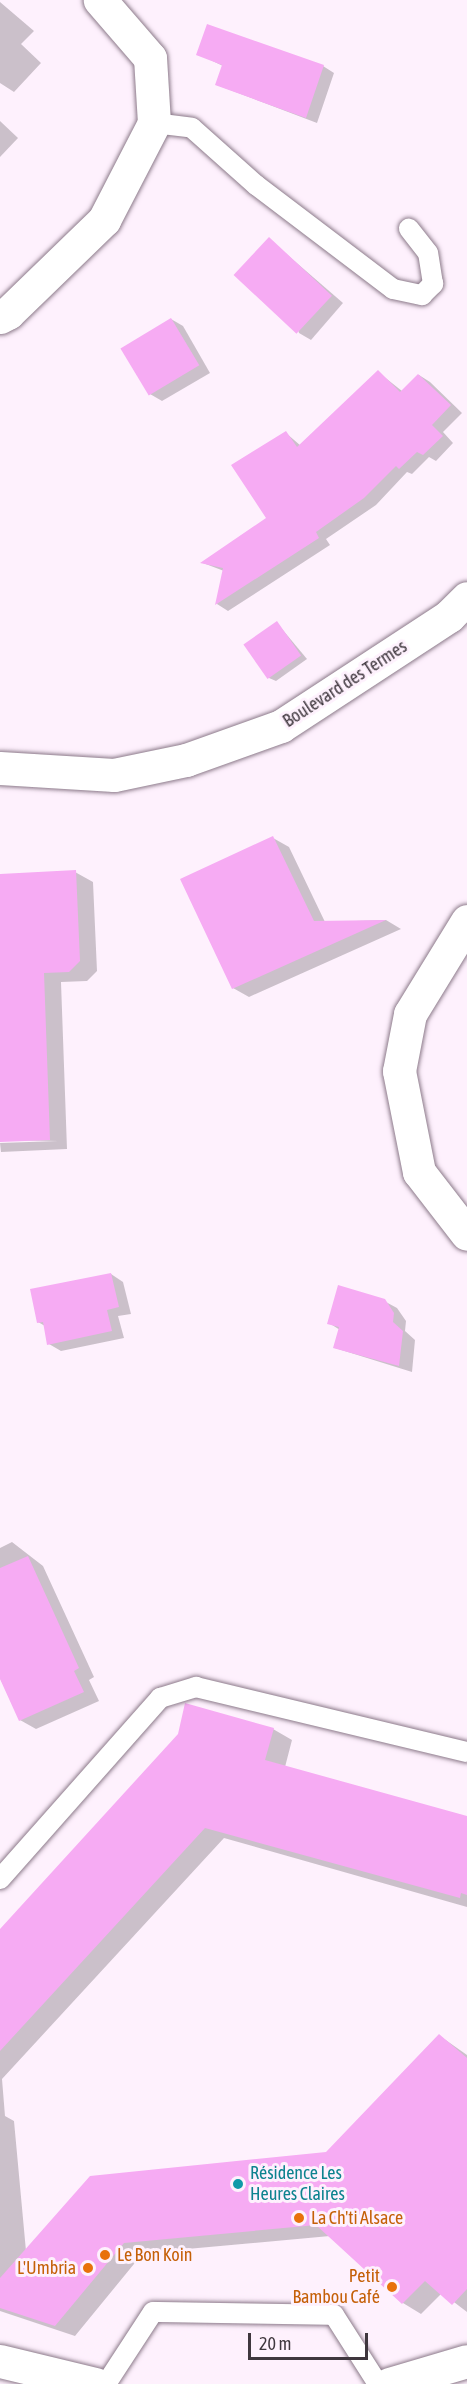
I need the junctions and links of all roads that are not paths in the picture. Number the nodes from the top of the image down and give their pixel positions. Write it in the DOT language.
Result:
graph roads {
  1 [pos="100,0"];
  2 [pos="154,123"];
  3 [pos="409,229"];
  4 [pos="0,317"];
  5 [pos="467,598"];
  6 [pos="0,768"];
  7 [pos="467,921"];
  8 [pos="467,1234"];
  9 [pos="467,1752"];
  10 [pos="0,1879"];
  11 [pos="0,2361"];
  12 [pos="467,2361"];
  13 [pos="95,2384"];
  14 [pos="106,2384"];
  15 [pos="378,2384"];
  16 [pos="388,2384"];
  1 -- 2 [label="street"];
  2 -- 3 [label="lane"];
  2 -- 4 [label="street"];
  5 -- 6 [label="street, Boulevard des Termes"];
  7 -- 8 [label="street"];
  9 -- 10 [label="lane"];
  11 -- 13 [label="street"];
  12 -- 16 [label="street"];
  14 -- 15 [label="lane"];
}
